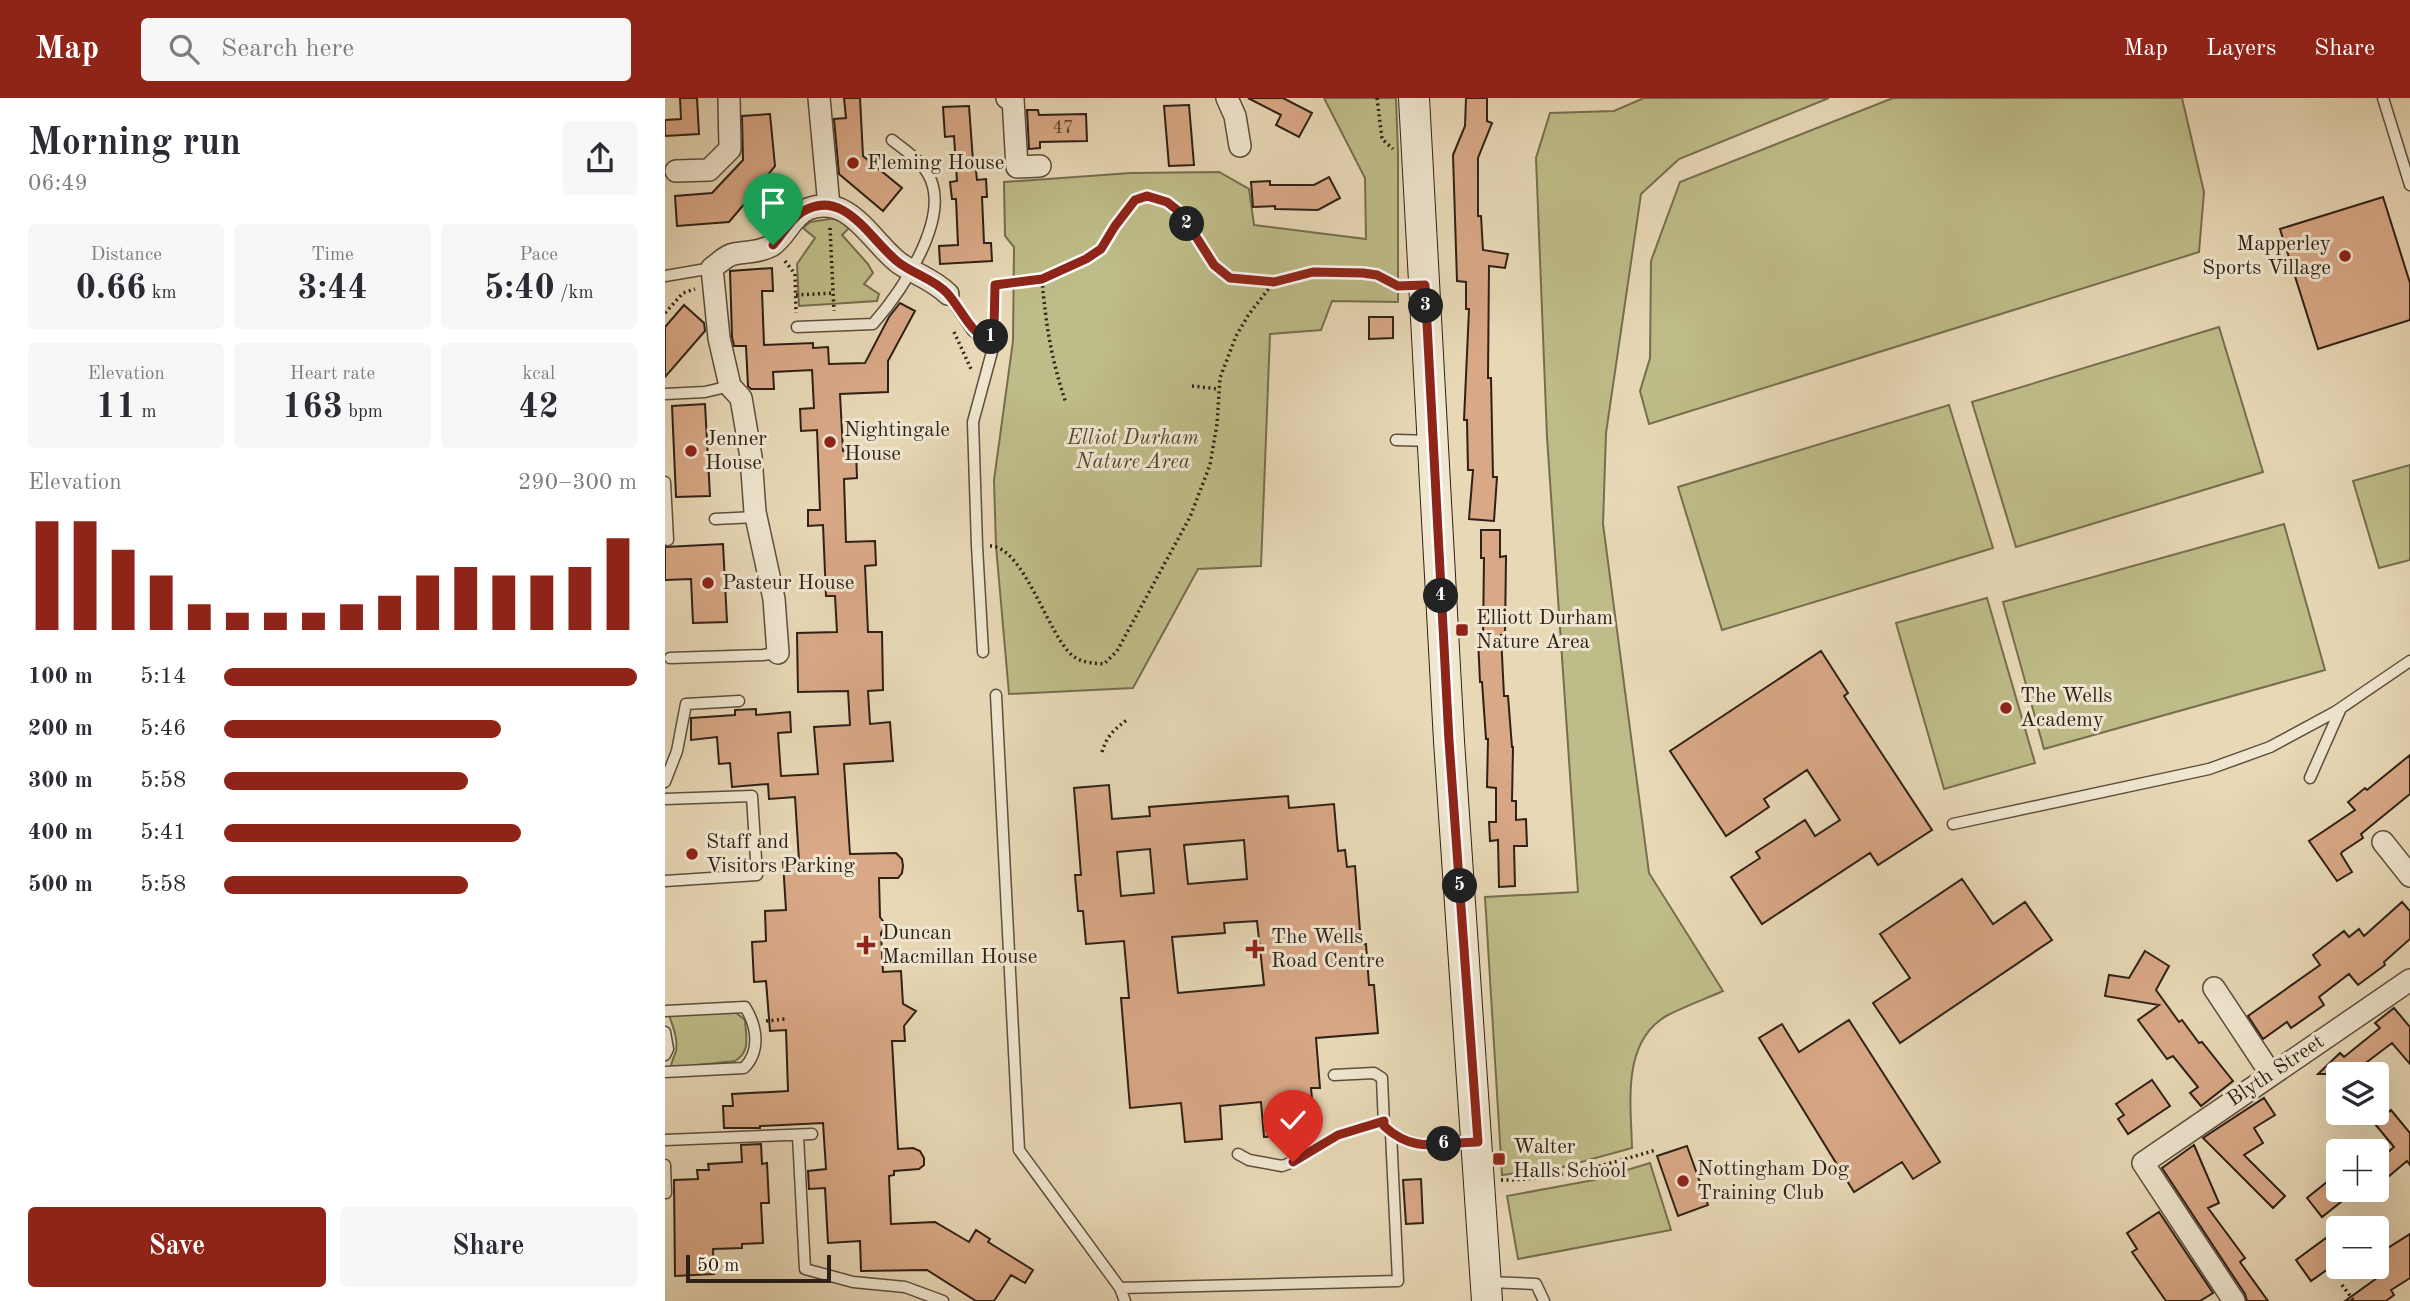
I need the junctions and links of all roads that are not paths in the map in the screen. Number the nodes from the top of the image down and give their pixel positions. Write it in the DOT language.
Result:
graph roads {
  1 [pos="729,98"];
  2 [pos="819,98"];
  3 [pos="1007,98"];
  4 [pos="1227,98"];
  5 [pos="1415,98"];
  6 [pos="2383,98"];
  7 [pos="892,141"];
  8 [pos="1240,146"];
  9 [pos="1043,167"];
  10 [pos="676,171"];
  11 [pos="2410,186"];
  12 [pos="829,206"];
  13 [pos="909,270"];
  14 [pos="665,276"];
  15 [pos="714,278"];
  16 [pos="948,294"];
  17 [pos="796,327"];
  18 [pos="730,386"];
  19 [pos="665,394"];
  20 [pos="1396,440"];
  21 [pos="1433,441"];
  22 [pos="665,482"];
  23 [pos="756,517"];
  24 [pos="715,519"];
  25 [pos="668,540"];
  26 [pos="983,652"];
  27 [pos="778,653"];
  28 [pos="670,658"];
  29 [pos="2410,661"];
  30 [pos="996,695"];
  31 [pos="739,701"];
  32 [pos="2341,708"];
  33 [pos="2310,778"];
  34 [pos="665,782"];
  35 [pos="665,799"];
  36 [pos="1953,824"];
  37 [pos="2383,842"];
  38 [pos="2410,876"];
  39 [pos="665,881"];
  40 [pos="2410,980"];
  41 [pos="2214,988"];
  42 [pos="665,1011"];
  43 [pos="665,1032"];
  44 [pos="665,1055"];
  45 [pos="665,1072"];
  46 [pos="2271,1074"];
  47 [pos="1334,1075"];
  48 [pos="1384,1121"];
  49 [pos="1391,1133"];
  50 [pos="812,1134"];
  51 [pos="798,1136"];
  52 [pos="665,1140"];
  53 [pos="1478,1142"];
  54 [pos="1238,1154"];
  55 [pos="665,1165"];
  56 [pos="666,1193"];
  57 [pos="1119,1288"];
  58 [pos="1487,1291"];
  59 [pos="943,1301"];
  60 [pos="1125,1301"];
  61 [pos="1544,1301"];
  62 [pos="2234,1301"];
  1 -- 10 [label="street"];
  2 -- 12 [label="street"];
  3 -- 9 [label="street"];
  4 -- 8 [label="street"];
  5 -- 21 [label="street"];
  6 -- 11 [label="lane"];
  7 -- 13 [label="lane"];
  12 -- 13 [label="street"];
  12 -- 15 [label="street"];
  13 -- 16 [label="street"];
  13 -- 17 [label="lane"];
  14 -- 15 [label="lane"];
  15 -- 18 [label="street"];
  16 -- 26 [label="lane"];
  18 -- 19 [label="lane"];
  18 -- 23 [label="street"];
  20 -- 21 [label="lane"];
  21 -- 53 [label="street"];
  22 -- 25 [label="lane"];
  23 -- 24 [label="lane"];
  23 -- 27 [label="street"];
  27 -- 28 [label="lane"];
  29 -- 32 [label="lane"];
  30 -- 57 [label="lane"];
  31 -- 34 [label="lane"];
  32 -- 33 [label="lane"];
  32 -- 36 [label="lane"];
  35 -- 39 [label="lane"];
  37 -- 38 [label="street"];
  40 -- 46 [label="street, Blyth Street"];
  41 -- 46 [label="street"];
  42 -- 45 [label="lane"];
  43 -- 44 [label="lane"];
  46 -- 62 [label="street, Blyth Street"];
  47 -- 48 [label="lane"];
  48 -- 49 [label="lane"];
  48 -- 54 [label="lane"];
  49 -- 53 [label="lane"];
  49 -- 57 [label="lane"];
  50 -- 51 [label="lane"];
  51 -- 52 [label="lane"];
  51 -- 59 [label="lane"];
  53 -- 58 [label="street"];
  55 -- 56 [label="lane"];
  57 -- 60 [label="lane"];
  58 -- 61 [label="lane"];
}
